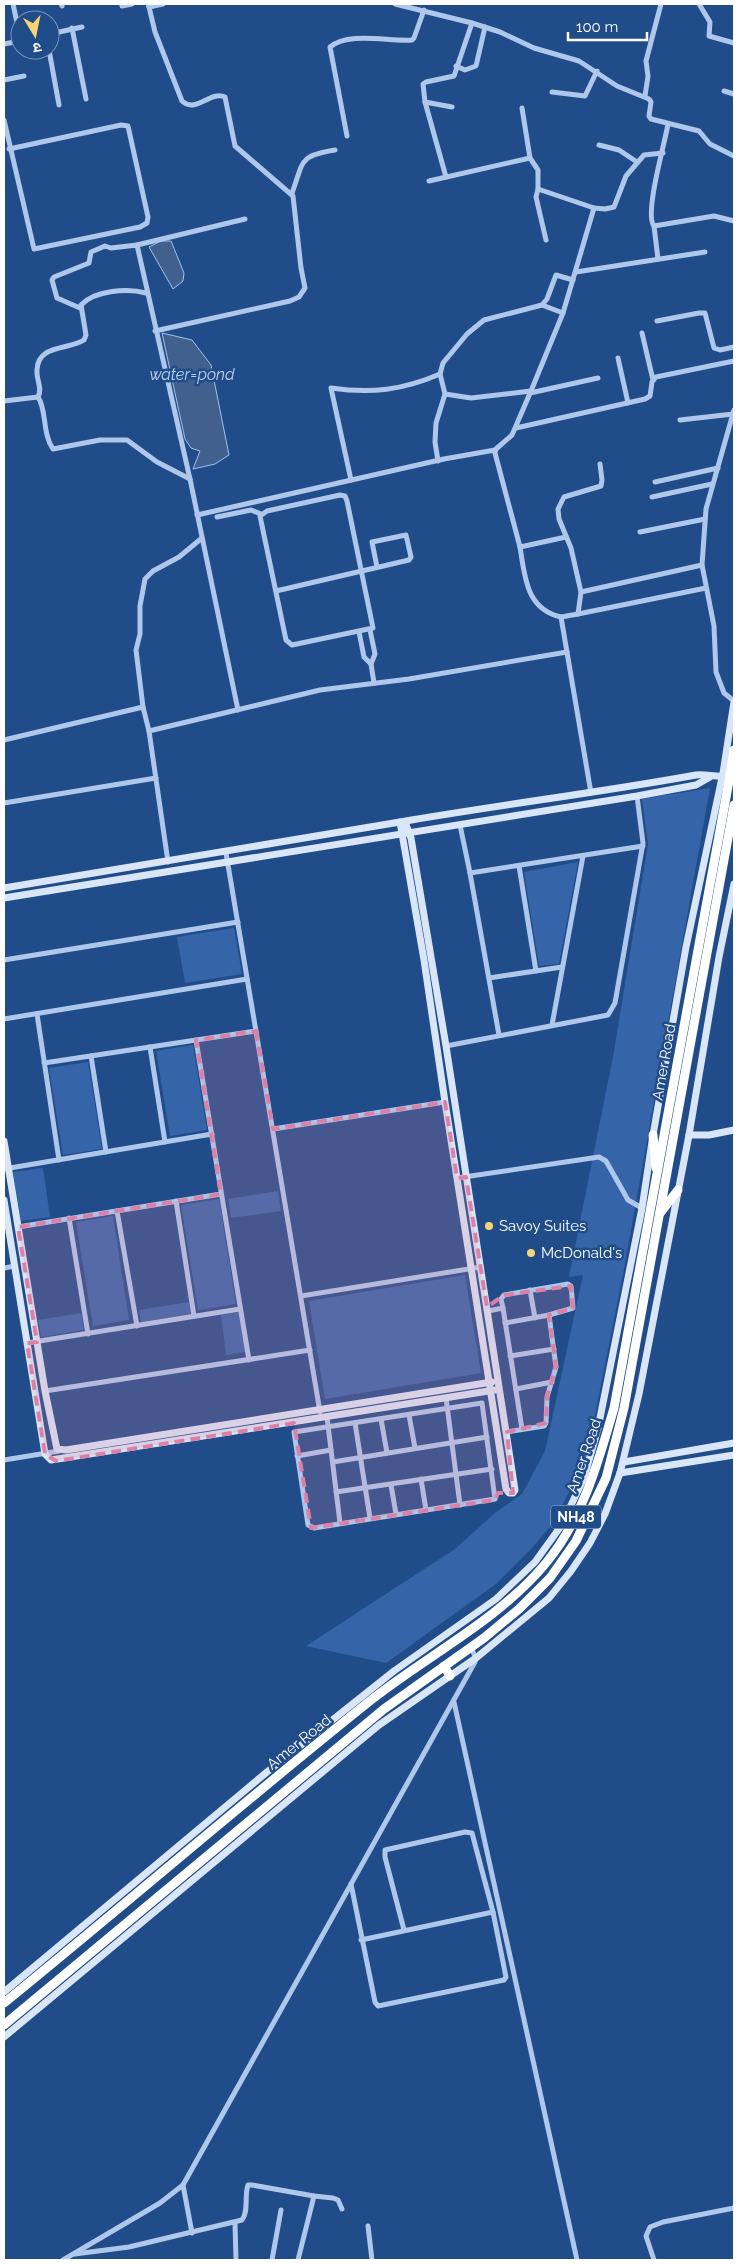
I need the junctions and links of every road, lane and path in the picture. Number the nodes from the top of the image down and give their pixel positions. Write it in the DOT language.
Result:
graph roads {
  1 [pos="132,4"];
  2 [pos="163,4"];
  3 [pos="394,4"];
  4 [pos="661,4"];
  5 [pos="698,4"];
  6 [pos="148,5"];
  7 [pos="122,6"];
  8 [pos="422,8"];
  9 [pos="472,23"];
  10 [pos="82,26"];
  11 [pos="72,28"];
  12 [pos="485,28"];
  13 [pos="60,31"];
  14 [pos="734,43"];
  15 [pos="51,60"];
  16 [pos="456,66"];
  17 [pos="597,71"];
  18 [pos="24,76"];
  19 [pos="4,80"];
  20 [pos="724,91"];
  21 [pos="552,92"];
  22 [pos="734,94"];
  23 [pos="645,96"];
  24 [pos="86,99"];
  25 [pos="426,102"];
  26 [pos="58,105"];
  27 [pos="452,108"];
  28 [pos="522,108"];
  29 [pos="4,120"];
  30 [pos="668,124"];
  31 [pos="346,136"];
  32 [pos="599,145"];
  33 [pos="9,149"];
  34 [pos="335,150"];
  35 [pos="663,153"];
  36 [pos="734,156"];
  37 [pos="530,158"];
  38 [pos="637,162"];
  39 [pos="446,177"];
  40 [pos="429,181"];
  41 [pos="538,189"];
  42 [pos="292,193"];
  43 [pos="594,208"];
  44 [pos="245,219"];
  45 [pos="734,221"];
  46 [pos="654,226"];
  47 [pos="103,234"];
  48 [pos="94,236"];
  49 [pos="546,240"];
  50 [pos="137,245"];
  51 [pos="105,246"];
  52 [pos="97,249"];
  53 [pos="705,252"];
  54 [pos="658,258"];
  55 [pos="576,272"];
  56 [pos="573,280"];
  57 [pos="146,293"];
  58 [pos="542,306"];
  59 [pos="80,308"];
  60 [pos="563,314"];
  61 [pos="657,321"];
  62 [pos="155,331"];
  63 [pos="642,333"];
  64 [pos="734,347"];
  65 [pos="618,358"];
  66 [pos="734,361"];
  67 [pos="440,374"];
  68 [pos="598,378"];
  69 [pos="653,380"];
  70 [pos="531,392"];
  71 [pos="445,394"];
  72 [pos="38,398"];
  73 [pos="4,401"];
  74 [pos="628,403"];
  75 [pos="734,412"];
  76 [pos="680,420"];
  77 [pos="516,428"];
  78 [pos="495,450"];
  79 [pos="438,461"];
  80 [pos="600,464"];
  81 [pos="718,468"];
  82 [pos="190,479"];
  83 [pos="351,480"];
  84 [pos="655,482"];
  85 [pos="712,484"];
  86 [pos="652,496"];
  87 [pos="261,514"];
  88 [pos="197,515"];
  89 [pos="217,517"];
  90 [pos="704,519"];
  91 [pos="640,532"];
  92 [pos="566,536"];
  93 [pos="202,538"];
  94 [pos="520,547"];
  95 [pos="702,565"];
  96 [pos="376,567"];
  97 [pos="362,571"];
  98 [pos="706,588"];
  99 [pos="276,591"];
  100 [pos="581,592"];
  101 [pos="578,614"];
  102 [pos="561,617"];
  103 [pos="370,630"];
  104 [pos="359,632"];
  105 [pos="567,652"];
  106 [pos="371,664"];
  107 [pos="374,683"];
  108 [pos="734,702"];
  109 [pos="143,707"];
  110 [pos="238,710"];
  111 [pos="732,722"];
  112 [pos="149,730"];
  113 [pos="4,740"];
  114 [pos="731,742"];
  115 [pos="734,750"];
  116 [pos="710,777"];
  117 [pos="156,778"];
  118 [pos="728,778"];
  119 [pos="591,794"];
  120 [pos="637,796"];
  121 [pos="4,802"];
  122 [pos="734,806"];
  123 [pos="402,822"];
  124 [pos="460,825"];
  125 [pos="406,833"];
  126 [pos="642,846"];
  127 [pos="226,853"];
  128 [pos="583,856"];
  129 [pos="168,862"];
  130 [pos="228,862"];
  131 [pos="520,866"];
  132 [pos="470,873"];
  133 [pos="734,884"];
  134 [pos="4,888"];
  135 [pos="4,898"];
  136 [pos="238,922"];
  137 [pos="4,960"];
  138 [pos="562,967"];
  139 [pos="536,971"];
  140 [pos="489,978"];
  141 [pos="247,979"];
  142 [pos="37,1014"];
  143 [pos="4,1020"];
  144 [pos="552,1025"];
  145 [pos="256,1031"];
  146 [pos="498,1035"];
  147 [pos="196,1040"];
  148 [pos="446,1046"];
  149 [pos="150,1047"];
  150 [pos="91,1056"];
  151 [pos="44,1063"];
  152 [pos="445,1102"];
  153 [pos="273,1129"];
  154 [pos="734,1130"];
  155 [pos="212,1134"];
  156 [pos="653,1135"];
  157 [pos="689,1135"];
  158 [pos="4,1141"];
  159 [pos="165,1142"];
  160 [pos="106,1152"];
  161 [pos="59,1160"];
  162 [pos="6,1169"];
  163 [pos="466,1177"];
  164 [pos="457,1178"];
  165 [pos="657,1179"];
  166 [pos="678,1190"];
  167 [pos="221,1194"];
  168 [pos="4,1200"];
  169 [pos="176,1201"];
  170 [pos="642,1208"];
  171 [pos="117,1210"];
  172 [pos="660,1213"];
  173 [pos="69,1218"];
  174 [pos="18,1226"];
  175 [pos="14,1266"];
  176 [pos="480,1267"];
  177 [pos="4,1268"];
  178 [pos="472,1269"];
  179 [pos="530,1290"];
  180 [pos="301,1296"];
  181 [pos="503,1308"];
  182 [pos="240,1309"];
  183 [pos="488,1311"];
  184 [pos="548,1315"];
  185 [pos="194,1316"];
  186 [pos="535,1318"];
  187 [pos="505,1323"];
  188 [pos="137,1326"];
  189 [pos="88,1334"];
  190 [pos="37,1342"];
  191 [pos="27,1343"];
  192 [pos="554,1349"];
  193 [pos="310,1350"];
  194 [pos="510,1356"];
  195 [pos="249,1360"];
  196 [pos="499,1381"];
  197 [pos="490,1382"];
  198 [pos="552,1382"];
  199 [pos="501,1389"];
  200 [pos="516,1389"];
  201 [pos="45,1391"];
  202 [pos="491,1391"];
  203 [pos="446,1398"];
  204 [pos="320,1409"];
  205 [pos="446,1409"];
  206 [pos="409,1415"];
  207 [pos="324,1418"];
  208 [pos="381,1419"];
  209 [pos="355,1423"];
  210 [pos="328,1427"];
  211 [pos="522,1430"];
  212 [pos="507,1432"];
  213 [pos="487,1437"];
  214 [pos="450,1442"];
  215 [pos="734,1443"];
  216 [pos="415,1448"];
  217 [pos="331,1450"];
  218 [pos="60,1451"];
  219 [pos="387,1453"];
  220 [pos="45,1454"];
  221 [pos="734,1454"];
  222 [pos="297,1456"];
  223 [pos="361,1458"];
  224 [pos="4,1460"];
  225 [pos="333,1462"];
  226 [pos="624,1462"];
  227 [pos="492,1469"];
  228 [pos="620,1472"];
  229 [pos="455,1474"];
  230 [pos="421,1479"];
  231 [pos="391,1485"];
  232 [pos="366,1488"];
  233 [pos="336,1492"];
  234 [pos="460,1505"];
  235 [pos="426,1510"];
  236 [pos="396,1514"];
  237 [pos="370,1518"];
  238 [pos="340,1523"];
  239 [pos="471,1648"];
  240 [pos="476,1658"];
  241 [pos="405,1663"];
  242 [pos="444,1666"];
  243 [pos="411,1671"];
  244 [pos="450,1676"];
  245 [pos="454,1702"];
  246 [pos="321,1767"];
  247 [pos="188,1871"];
  248 [pos="194,1879"];
  249 [pos="350,1884"];
  250 [pos="493,1912"];
  251 [pos="404,1930"];
  252 [pos="106,1938"];
  253 [pos="361,1940"];
  254 [pos="112,1948"];
  255 [pos="65,1973"];
  256 [pos="70,1982"];
  257 [pos="4,1992"];
  258 [pos="4,2003"];
  259 [pos="4,2025"];
  260 [pos="4,2037"];
  261 [pos="183,2185"];
  262 [pos="314,2196"];
  263 [pos="734,2208"];
  264 [pos="342,2209"];
  265 [pos="281,2210"];
  266 [pos="235,2223"];
  267 [pos="368,2226"];
  268 [pos="192,2232"];
  269 [pos="75,2254"];
  270 [pos="63,2260"];
  271 [pos="236,2260"];
  272 [pos="272,2260"];
  273 [pos="298,2260"];
  274 [pos="372,2260"];
  275 [pos="577,2260"];
  276 [pos="654,2260"];
  1 -- 7 [label="street"];
  2 -- 6 [label="street"];
  3 -- 8 [label="street"];
  4 -- 23 [label="street"];
  5 -- 14 [label="street"];
  6 -- 42 [label="street"];
  8 -- 9 [label="street"];
  8 -- 31 [label="street"];
  9 -- 12 [label="street"];
  9 -- 16 [label="street"];
  10 -- 11 [label="street"];
  11 -- 13 [label="street"];
  11 -- 24 [label="street"];
  12 -- 16 [label="street"];
  12 -- 17 [label="street"];
  15 -- 26 [label="street"];
  16 -- 25 [label="street"];
  17 -- 21 [label="street"];
  17 -- 23 [label="street"];
  18 -- 19 [label="street"];
  20 -- 22 [label="street"];
  23 -- 30 [label="street"];
  25 -- 27 [label="street"];
  25 -- 39 [label="street"];
  28 -- 37 [label="street"];
  29 -- 33 [label="street"];
  30 -- 35 [label="street"];
  30 -- 36 [label="street"];
  32 -- 38 [label="street"];
  33 -- 47 [label="street"];
  33 -- 48 [label="street"];
  34 -- 42 [label="street"];
  35 -- 38 [label="street"];
  35 -- 46 [label="street"];
  37 -- 39 [label="street"];
  37 -- 41 [label="street"];
  38 -- 43 [label="street"];
  39 -- 40 [label="street"];
  41 -- 43 [label="street"];
  41 -- 49 [label="street"];
  42 -- 62 [label="street"];
  43 -- 55 [label="street"];
  44 -- 50 [label="street"];
  45 -- 46 [label="street"];
  46 -- 54 [label="street"];
  47 -- 48 [label="street"];
  47 -- 51 [label="street"];
  48 -- 52 [label="street"];
  50 -- 51 [label="street"];
  50 -- 57 [label="street"];
  51 -- 52 [label="street"];
  52 -- 59 [label="street"];
  53 -- 54 [label="street"];
  54 -- 55 [label="street"];
  55 -- 56 [label="street"];
  56 -- 58 [label="street"];
  56 -- 60 [label="street"];
  57 -- 59 [label="street"];
  57 -- 62 [label="street"];
  58 -- 60 [label="street"];
  58 -- 67 [label="street"];
  59 -- 72 [label="street"];
  60 -- 70 [label="street"];
  61 -- 64 [label="street"];
  62 -- 82 [label="street"];
  63 -- 69 [label="street"];
  65 -- 74 [label="street"];
  66 -- 69 [label="street"];
  67 -- 71 [label="street"];
  67 -- 83 [label="street"];
  68 -- 70 [label="street"];
  69 -- 74 [label="street"];
  70 -- 71 [label="street"];
  70 -- 77 [label="street"];
  71 -- 79 [label="street"];
  72 -- 73 [label="street"];
  72 -- 82 [label="street"];
  74 -- 77 [label="street"];
  75 -- 76 [label="street"];
  75 -- 81 [label="street"];
  77 -- 78 [label="street"];
  78 -- 79 [label="street"];
  78 -- 94 [label="street"];
  79 -- 83 [label="street"];
  80 -- 92 [label="street"];
  81 -- 84 [label="street"];
  81 -- 85 [label="street"];
  82 -- 88 [label="street"];
  83 -- 88 [label="street"];
  85 -- 86 [label="street"];
  85 -- 90 [label="street"];
  87 -- 89 [label="street"];
  87 -- 97 [label="street"];
  87 -- 99 [label="street"];
  88 -- 93 [label="street"];
  90 -- 91 [label="street"];
  90 -- 95 [label="street"];
  92 -- 94 [label="street"];
  92 -- 100 [label="street"];
  93 -- 109 [label="street"];
  93 -- 110 [label="street"];
  94 -- 102 [label="street"];
  95 -- 98 [label="street"];
  95 -- 100 [label="street"];
  96 -- 96 [label="street"];
  96 -- 97 [label="street"];
  97 -- 99 [label="street"];
  97 -- 103 [label="street"];
  98 -- 101 [label="street"];
  98 -- 108 [label="street"];
  99 -- 104 [label="street"];
  100 -- 101 [label="street"];
  101 -- 102 [label="street"];
  102 -- 105 [label="street"];
  103 -- 104 [label="street"];
  103 -- 106 [label="street"];
  104 -- 106 [label="street"];
  105 -- 107 [label="street"];
  105 -- 119 [label="street"];
  106 -- 107 [label="street"];
  107 -- 110 [label="street"];
  108 -- 111 [label="street"];
  109 -- 112 [label="street"];
  109 -- 113 [label="street"];
  110 -- 112 [label="street"];
  111 -- 114 [label="street"];
  112 -- 117 [label="street"];
  114 -- 118 [label="street"];
  115 -- 118 [label="highway, Amer Road / NH48, bridge"];
  116 -- 118 [label="street"];
  116 -- 119 [label="street"];
  116 -- 120 [label="street"];
  117 -- 121 [label="street"];
  117 -- 129 [label="street"];
  118 -- 156 [label="street"];
  118 -- 165 [label="highway, Amer Road / NH48"];
  119 -- 123 [label="street"];
  120 -- 124 [label="street"];
  120 -- 126 [label="street"];
  122 -- 172 [label="highway, Amer Road / NH48"];
  123 -- 125 [label="street"];
  123 -- 127 [label="street"];
  124 -- 125 [label="street"];
  124 -- 132 [label="street"];
  125 -- 130 [label="street"];
  125 -- 148 [label="street"];
  125 -- 152 [label="street"];
  126 -- 128 [label="street"];
  126 -- 144 [label="street"];
  127 -- 129 [label="street"];
  127 -- 130 [label="street"];
  128 -- 131 [label="street"];
  128 -- 138 [label="street"];
  129 -- 134 [label="street"];
  130 -- 135 [label="street"];
  130 -- 136 [label="street"];
  131 -- 132 [label="street"];
  131 -- 139 [label="street"];
  132 -- 140 [label="street"];
  133 -- 157 [label="street"];
  136 -- 137 [label="street"];
  136 -- 141 [label="street"];
  138 -- 139 [label="street"];
  138 -- 144 [label="street"];
  139 -- 140 [label="street"];
  140 -- 146 [label="street"];
  141 -- 142 [label="street"];
  141 -- 145 [label="street"];
  142 -- 143 [label="street"];
  142 -- 151 [label="street"];
  144 -- 146 [label="street"];
  145 -- 147 [label="street"];
  145 -- 153 [label="street"];
  146 -- 148 [label="street"];
  147 -- 149 [label="street"];
  147 -- 155 [label="street"];
  148 -- 163 [label="street"];
  149 -- 150 [label="street"];
  149 -- 159 [label="street"];
  150 -- 151 [label="street"];
  150 -- 160 [label="street"];
  151 -- 161 [label="street"];
  152 -- 153 [label="street"];
  152 -- 164 [label="street"];
  153 -- 180 [label="street"];
  154 -- 157 [label="street"];
  155 -- 159 [label="street"];
  155 -- 167 [label="street"];
  156 -- 165 [label="highway"];
  156 -- 170 [label="street"];
  157 -- 166 [label="street"];
  158 -- 162 [label="street"];
  159 -- 160 [label="street"];
  160 -- 161 [label="street"];
  161 -- 162 [label="street"];
  162 -- 174 [label="street"];
  163 -- 164 [label="street"];
  163 -- 170 [label="street"];
  163 -- 176 [label="street"];
  164 -- 178 [label="street"];
  165 -- 243 [label="highway, Amer Road / NH48"];
  166 -- 172 [label="highway"];
  166 -- 226 [label="street"];
  167 -- 169 [label="street"];
  167 -- 182 [label="street"];
  168 -- 175 [label="street"];
  169 -- 171 [label="street"];
  169 -- 185 [label="street"];
  170 -- 241 [label="street"];
  171 -- 173 [label="street"];
  171 -- 188 [label="street"];
  172 -- 239 [label="highway, Amer Road / NH48"];
  173 -- 174 [label="street"];
  173 -- 189 [label="street"];
  174 -- 190 [label="street"];
  175 -- 177 [label="street"];
  175 -- 191 [label="street"];
  176 -- 178 [label="street"];
  176 -- 183 [label="street"];
  178 -- 180 [label="street"];
  178 -- 197 [label="street"];
  179 -- 181 [label="street"];
  179 -- 184 [label="street"];
  179 -- 186 [label="street"];
  180 -- 193 [label="street"];
  181 -- 183 [label="street"];
  181 -- 187 [label="street"];
  182 -- 185 [label="street"];
  182 -- 195 [label="street"];
  183 -- 196 [label="street"];
  184 -- 186 [label="street"];
  184 -- 192 [label="street"];
  185 -- 188 [label="street"];
  186 -- 187 [label="street"];
  187 -- 194 [label="street"];
  188 -- 189 [label="street"];
  189 -- 190 [label="street"];
  190 -- 191 [label="street"];
  190 -- 201 [label="street"];
  191 -- 220 [label="street"];
  192 -- 194 [label="street"];
  192 -- 198 [label="street"];
  193 -- 195 [label="street"];
  193 -- 204 [label="street"];
  194 -- 200 [label="street"];
  195 -- 201 [label="street"];
  196 -- 197 [label="street"];
  196 -- 199 [label="street"];
  197 -- 202 [label="street"];
  197 -- 204 [label="street"];
  198 -- 200 [label="street"];
  198 -- 211 [label="street"];
  199 -- 202 [label="street"];
  199 -- 212 [label="street"];
  200 -- 211 [label="street"];
  201 -- 218 [label="street"];
  202 -- 203 [label="street"];
  202 -- 212 [label="street"];
  203 -- 205 [label="street"];
  203 -- 207 [label="street"];
  204 -- 207 [label="street"];
  204 -- 218 [label="street"];
  205 -- 206 [label="street"];
  205 -- 213 [label="street"];
  205 -- 214 [label="street"];
  206 -- 208 [label="street"];
  206 -- 216 [label="street"];
  207 -- 210 [label="street"];
  207 -- 220 [label="street"];
  208 -- 209 [label="street"];
  208 -- 219 [label="street"];
  209 -- 210 [label="street"];
  209 -- 223 [label="street"];
  210 -- 217 [label="street"];
  210 -- 222 [label="street"];
  211 -- 212 [label="street"];
  213 -- 214 [label="street"];
  213 -- 227 [label="street"];
  214 -- 216 [label="street"];
  214 -- 229 [label="street"];
  215 -- 226 [label="street"];
  216 -- 219 [label="street"];
  217 -- 222 [label="street"];
  217 -- 225 [label="street"];
  218 -- 220 [label="street"];
  219 -- 223 [label="street"];
  220 -- 224 [label="street"];
  221 -- 228 [label="street"];
  222 -- 238 [label="street"];
  223 -- 225 [label="street"];
  223 -- 232 [label="street"];
  225 -- 233 [label="street"];
  226 -- 228 [label="street"];
  227 -- 229 [label="street"];
  227 -- 234 [label="street"];
  228 -- 240 [label="street"];
  229 -- 230 [label="street"];
  229 -- 234 [label="street"];
  230 -- 231 [label="street"];
  230 -- 235 [label="street"];
  231 -- 232 [label="street"];
  231 -- 236 [label="street"];
  232 -- 233 [label="street"];
  232 -- 237 [label="street"];
  233 -- 238 [label="street"];
  234 -- 235 [label="street"];
  235 -- 236 [label="street"];
  236 -- 237 [label="street"];
  237 -- 238 [label="street"];
  239 -- 240 [label="street"];
  239 -- 242 [label="highway, Amer Road / NH48"];
  240 -- 244 [label="street"];
  240 -- 245 [label="street"];
  241 -- 243 [label="highway"];
  241 -- 257 [label="street"];
  242 -- 244 [label="highway"];
  242 -- 246 [label="highway, Amer Road / NH48"];
  243 -- 258 [label="highway, Amer Road / NH48"];
  244 -- 246 [label="street"];
  245 -- 249 [label="street"];
  245 -- 275 [label="street"];
  246 -- 247 [label="highway, Amer Road / NH48"];
  246 -- 248 [label="street"];
  247 -- 248 [label="highway"];
  247 -- 252 [label="highway, Amer Road / NH48"];
  248 -- 254 [label="street"];
  249 -- 253 [label="street"];
  249 -- 261 [label="street"];
  250 -- 251 [label="street"];
  250 -- 251 [label="street"];
  250 -- 253 [label="street"];
  251 -- 253 [label="street"];
  252 -- 254 [label="highway"];
  252 -- 255 [label="highway, Amer Road / NH48"];
  254 -- 256 [label="street"];
  255 -- 256 [label="highway"];
  255 -- 259 [label="highway, Amer Road / NH48"];
  256 -- 260 [label="street"];
  261 -- 268 [label="street"];
  261 -- 269 [label="street"];
  262 -- 264 [label="street"];
  262 -- 266 [label="street"];
  262 -- 273 [label="street"];
  263 -- 276 [label="street"];
  265 -- 272 [label="street"];
  266 -- 268 [label="street"];
  266 -- 271 [label="street"];
  267 -- 274 [label="street"];
  268 -- 269 [label="street"];
  269 -- 270 [label="street"];
}
